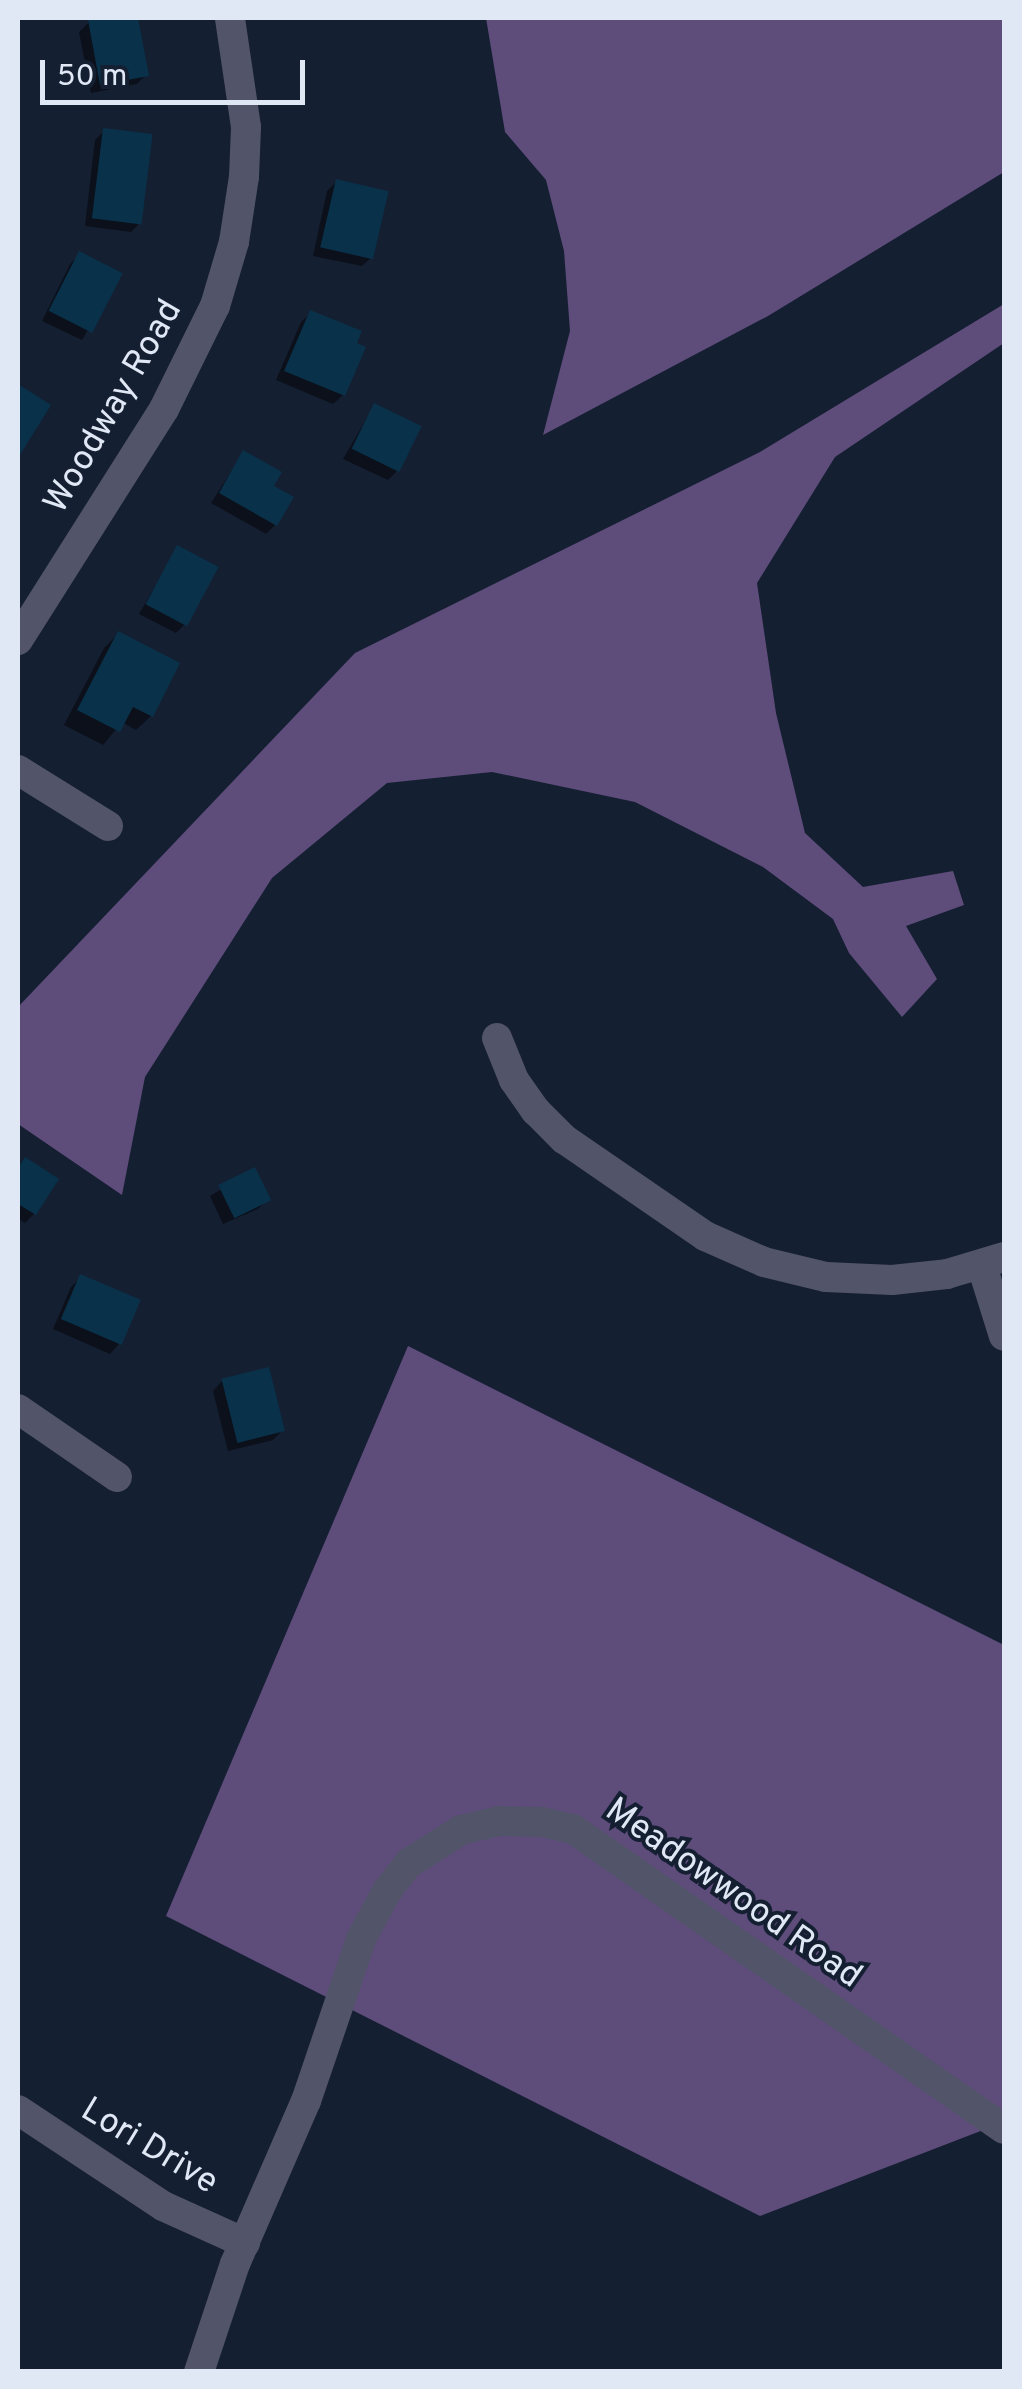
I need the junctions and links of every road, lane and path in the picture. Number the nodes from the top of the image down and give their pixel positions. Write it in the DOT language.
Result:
graph roads {
  1 [pos="230,18"];
  2 [pos="18,640"];
  3 [pos="18,770"];
  4 [pos="108,826"];
  5 [pos="497,1038"];
  6 [pos="993,1262"];
  7 [pos="1004,1336"];
  8 [pos="18,1409"];
  9 [pos="117,1478"];
  10 [pos="18,2110"];
  11 [pos="1004,2129"];
  12 [pos="244,2243"];
  13 [pos="199,2372"];
  1 -- 2 [label="street, Woodway Road"];
  3 -- 4 [label="street"];
  5 -- 6 [label="street"];
  6 -- 7 [label="street"];
  8 -- 9 [label="street"];
  10 -- 12 [label="street, Lori Drive"];
  11 -- 12 [label="street, Meadowwood Road"];
  12 -- 13 [label="street, Meadowwood Road"];
}
